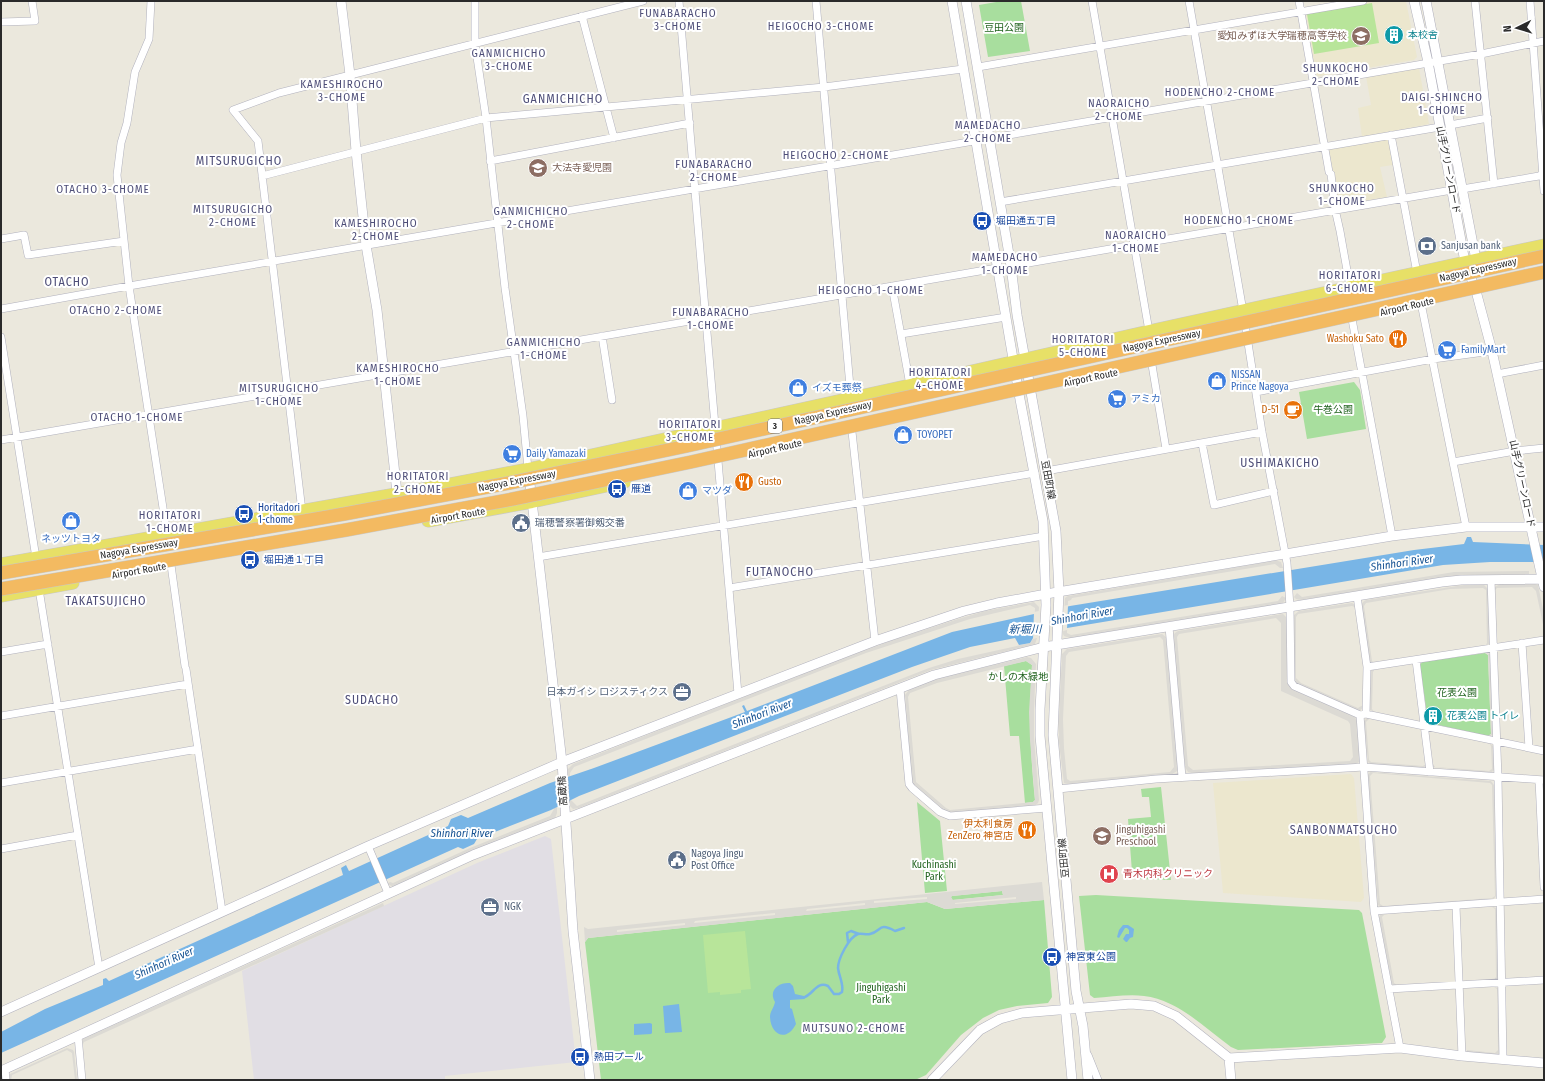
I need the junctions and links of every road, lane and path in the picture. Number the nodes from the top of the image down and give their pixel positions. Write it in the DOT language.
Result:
graph roads {
  1 [pos="32,1"];
  2 [pos="151,1"];
  3 [pos="341,1"];
  4 [pos="475,1"];
  5 [pos="643,1"];
  6 [pos="679,1"];
  7 [pos="816,1"];
  8 [pos="952,1"];
  9 [pos="966,1"];
  10 [pos="1092,1"];
  11 [pos="1189,1"];
  12 [pos="1299,1"];
  13 [pos="1363,1"];
  14 [pos="1414,1"];
  15 [pos="1426,1"];
  16 [pos="1475,1"];
  17 [pos="1530,1"];
  18 [pos="1301,12"];
  19 [pos="582,16"];
  20 [pos="1,22"];
  21 [pos="1194,30"];
  22 [pos="1544,41"];
  23 [pos="1533,43"];
  24 [pos="475,44"];
  25 [pos="1100,46"];
  26 [pos="1481,54"];
  27 [pos="1438,60"];
  28 [pos="1428,62"];
  29 [pos="978,67"];
  30 [pos="963,69"];
  31 [pos="350,75"];
  32 [pos="1544,76"];
  33 [pos="1535,77"];
  34 [pos="1314,82"];
  35 [pos="824,87"];
  36 [pos="688,99"];
  37 [pos="1207,101"];
  38 [pos="606,107"];
  39 [pos="1112,117"];
  40 [pos="486,118"];
  41 [pos="1488,118"];
  42 [pos="690,124"];
  43 [pos="1450,125"];
  44 [pos="1440,127"];
  45 [pos="1391,135"];
  46 [pos="614,138"];
  47 [pos="989,139"];
  48 [pos="976,141"];
  49 [pos="1324,146"];
  50 [pos="356,151"];
  51 [pos="490,161"];
  52 [pos="1218,164"];
  53 [pos="831,166"];
  54 [pos="1543,173"];
  55 [pos="262,176"];
  56 [pos="1123,181"];
  57 [pos="1494,184"];
  58 [pos="696,189"];
  59 [pos="1462,189"];
  60 [pos="1452,190"];
  61 [pos="1544,191"];
  62 [pos="1403,198"];
  63 [pos="1000,202"];
  64 [pos="1335,209"];
  65 [pos="498,223"];
  66 [pos="1229,229"];
  67 [pos="1,239"];
  68 [pos="124,241"];
  69 [pos="366,245"];
  70 [pos="1134,245"];
  71 [pos="1544,245"];
  72 [pos="1544,256"];
  73 [pos="272,261"];
  74 [pos="1471,261"];
  75 [pos="1011,266"];
  76 [pos="997,268"];
  77 [pos="1544,272"];
  78 [pos="1417,273"];
  79 [pos="1544,276"];
  80 [pos="129,286"];
  81 [pos="892,286"];
  82 [pos="1350,287"];
  83 [pos="1476,291"];
  84 [pos="842,294"];
  85 [pos="1438,300"];
  86 [pos="1421,303"];
  87 [pos="1,309"];
  88 [pos="1243,311"];
  89 [pos="1006,317"];
  90 [pos="706,318"];
  91 [pos="1352,319"];
  92 [pos="1149,331"];
  93 [pos="902,334"];
  94 [pos="602,336"];
  95 [pos="1,337"];
  96 [pos="1247,343"];
  97 [pos="1492,351"];
  98 [pos="514,352"];
  99 [pos="1026,358"];
  100 [pos="1433,359"];
  101 [pos="1013,361"];
  102 [pos="1152,365"];
  103 [pos="1544,366"];
  104 [pos="1363,372"];
  105 [pos="1497,374"];
  106 [pos="383,375"];
  107 [pos="910,385"];
  108 [pos="1031,390"];
  109 [pos="288,391"];
  110 [pos="1256,392"];
  111 [pos="1019,394"];
  112 [pos="851,398"];
  113 [pos="612,400"];
  114 [pos="909,408"];
  115 [pos="149,415"];
  116 [pos="715,428"];
  117 [pos="852,432"];
  118 [pos="1262,432"];
  119 [pos="16,438"];
  120 [pos="1,440"];
  121 [pos="1202,443"];
  122 [pos="687,446"];
  123 [pos="1544,448"];
  124 [pos="1166,449"];
  125 [pos="1515,451"];
  126 [pos="717,462"];
  127 [pos="1453,462"];
  128 [pos="528,469"];
  129 [pos="1046,471"];
  130 [pos="1035,473"];
  131 [pos="1274,491"];
  132 [pos="396,493"];
  133 [pos="532,502"];
  134 [pos="860,502"];
  135 [pos="302,511"];
  136 [pos="723,526"];
  137 [pos="1531,526"];
  138 [pos="1466,527"];
  139 [pos="1544,527"];
  140 [pos="167,534"];
  141 [pos="1044,536"];
  142 [pos="1392,536"];
  143 [pos="538,557"];
  144 [pos="36,558"];
  145 [pos="1286,558"];
  146 [pos="100,562"];
  147 [pos="1,564"];
  148 [pos="171,565"];
  149 [pos="866,565"];
  150 [pos="1,573"];
  151 [pos="1543,579"];
  152 [pos="1491,580"];
  153 [pos="729,588"];
  154 [pos="1,589"];
  155 [pos="40,589"];
  156 [pos="1059,592"];
  157 [pos="1046,594"];
  158 [pos="1,596"];
  159 [pos="1357,596"];
  160 [pos="1290,607"];
  161 [pos="1169,627"];
  162 [pos="1544,640"];
  163 [pos="875,641"];
  164 [pos="1522,643"];
  165 [pos="48,644"];
  166 [pos="1056,645"];
  167 [pos="1044,647"];
  168 [pos="1494,648"];
  169 [pos="1,652"];
  170 [pos="1416,660"];
  171 [pos="1367,667"];
  172 [pos="188,684"];
  173 [pos="900,689"];
  174 [pos="738,694"];
  175 [pos="58,707"];
  176 [pos="1363,714"];
  177 [pos="1,716"];
  178 [pos="1424,726"];
  179 [pos="1496,741"];
  180 [pos="1529,748"];
  181 [pos="198,749"];
  182 [pos="1544,751"];
  183 [pos="562,767"];
  184 [pos="1364,767"];
  185 [pos="68,771"];
  186 [pos="1430,772"];
  187 [pos="1182,777"];
  188 [pos="1498,778"];
  189 [pos="1541,780"];
  190 [pos="1,783"];
  191 [pos="1058,788"];
  192 [pos="1047,808"];
  193 [pos="565,815"];
  194 [pos="78,835"];
  195 [pos="1,849"];
  196 [pos="369,850"];
  197 [pos="1544,887"];
  198 [pos="387,890"];
  199 [pos="1544,899"];
  200 [pos="1500,902"];
  201 [pos="1456,906"];
  202 [pos="222,911"];
  203 [pos="1374,911"];
  204 [pos="99,968"];
  205 [pos="1544,980"];
  206 [pos="1502,982"];
  207 [pos="1460,985"];
  208 [pos="1389,989"];
  209 [pos="1079,1009"];
  210 [pos="1065,1010"];
  211 [pos="1,1012"];
  212 [pos="78,1036"];
  213 [pos="1400,1048"];
  214 [pos="1085,1049"];
  215 [pos="1462,1056"];
  216 [pos="1229,1058"];
  217 [pos="1504,1060"];
  218 [pos="1544,1064"];
  219 [pos="3,1070"];
  220 [pos="6,1080"];
  221 [pos="82,1080"];
  222 [pos="590,1080"];
  223 [pos="932,1080"];
  224 [pos="1072,1080"];
  225 [pos="1088,1080"];
  226 [pos="1098,1080"];
  227 [pos="1231,1080"];
  1 -- 20 [label="street"];
  2 -- 68 [label="street"];
  3 -- 31 [label="street"];
  4 -- 24 [label="street"];
  5 -- 19 [label="street"];
  6 -- 36 [label="street"];
  7 -- 35 [label="street"];
  8 -- 30 [label="street, 豆田町線"];
  9 -- 29 [label="street, 豆田町線"];
  10 -- 25 [label="street"];
  11 -- 21 [label="street"];
  12 -- 18 [label="street"];
  13 -- 18 [label="street"];
  14 -- 28 [label="street, 山手グリーンロード"];
  15 -- 27 [label="street, 山手グリーンロード"];
  16 -- 26 [label="street"];
  17 -- 23 [label="street"];
  18 -- 21 [label="street"];
  18 -- 34 [label="street"];
  19 -- 24 [label="street"];
  19 -- 38 [label="street"];
  21 -- 25 [label="street"];
  21 -- 37 [label="street"];
  22 -- 23 [label="street"];
  23 -- 26 [label="street"];
  23 -- 33 [label="street"];
  24 -- 31 [label="street"];
  24 -- 40 [label="street"];
  25 -- 29 [label="street"];
  25 -- 39 [label="street"];
  26 -- 27 [label="street"];
  26 -- 41 [label="street"];
  27 -- 28 [label="street"];
  27 -- 43 [label="street, 山手グリーンロード"];
  28 -- 34 [label="street"];
  28 -- 44 [label="street, 山手グリーンロード"];
  29 -- 47 [label="street, 豆田町線"];
  30 -- 35 [label="street"];
  30 -- 48 [label="street, 豆田町線"];
  31 -- 50 [label="street"];
  31 -- 55 [label="street"];
  32 -- 33 [label="street"];
  33 -- 54 [label="street"];
  34 -- 37 [label="street"];
  34 -- 49 [label="street"];
  35 -- 36 [label="street"];
  35 -- 53 [label="street"];
  36 -- 38 [label="street"];
  36 -- 42 [label="street"];
  37 -- 39 [label="street"];
  37 -- 52 [label="street"];
  38 -- 40 [label="street"];
  38 -- 46 [label="street"];
  39 -- 47 [label="street"];
  39 -- 56 [label="street"];
  40 -- 50 [label="street"];
  40 -- 51 [label="street"];
  41 -- 43 [label="street"];
  41 -- 57 [label="street"];
  42 -- 46 [label="street"];
  42 -- 58 [label="street"];
  43 -- 59 [label="street, 山手グリーンロード"];
  44 -- 45 [label="street"];
  44 -- 60 [label="street, 山手グリーンロード"];
  45 -- 49 [label="street"];
  45 -- 62 [label="street"];
  46 -- 51 [label="street"];
  47 -- 48 [label="street"];
  47 -- 63 [label="street, 豆田町線"];
  48 -- 53 [label="street"];
  48 -- 76 [label="street, 豆田町線"];
  49 -- 52 [label="street"];
  49 -- 64 [label="street"];
  50 -- 55 [label="street"];
  50 -- 69 [label="street"];
  51 -- 65 [label="street"];
  52 -- 56 [label="street"];
  52 -- 66 [label="street"];
  53 -- 58 [label="street"];
  53 -- 84 [label="street"];
  54 -- 57 [label="street"];
  54 -- 61 [label="street"];
  55 -- 73 [label="street"];
  56 -- 63 [label="street"];
  56 -- 70 [label="street"];
  57 -- 59 [label="street"];
  58 -- 65 [label="street"];
  58 -- 90 [label="street"];
  59 -- 74 [label="street, 山手グリーンロード"];
  60 -- 62 [label="street"];
  60 -- 74 [label="street, 山手グリーンロード"];
  62 -- 64 [label="street"];
  62 -- 78 [label="street"];
  63 -- 75 [label="street, 豆田町線"];
  64 -- 66 [label="street"];
  64 -- 82 [label="street"];
  65 -- 69 [label="street"];
  65 -- 98 [label="street"];
  66 -- 70 [label="street"];
  66 -- 88 [label="street"];
  67 -- 68 [label="street"];
  68 -- 80 [label="street"];
  69 -- 73 [label="street"];
  69 -- 106 [label="street"];
  70 -- 75 [label="street"];
  70 -- 92 [label="street"];
  71 -- 74 [label="main road"];
  72 -- 122 [label="highway, Nagoya Expressway / 3, bridge"];
  73 -- 80 [label="street"];
  73 -- 109 [label="street"];
  74 -- 78 [label="main road"];
  74 -- 83 [label="street, 山手グリーンロード"];
  75 -- 99 [label="street, 豆田町線"];
  76 -- 81 [label="street"];
  76 -- 89 [label="street, 豆田町線"];
  77 -- 154 [label="highway, Nagoya Expressway / 3, bridge"];
  78 -- 82 [label="main road"];
  79 -- 83 [label="main road, Airport Route"];
  80 -- 87 [label="street"];
  80 -- 115 [label="street"];
  81 -- 84 [label="street"];
  81 -- 93 [label="street"];
  82 -- 88 [label="main road"];
  83 -- 85 [label="main road, Airport Route"];
  83 -- 97 [label="street, 山手グリーンロード"];
  84 -- 90 [label="street"];
  84 -- 112 [label="street"];
  85 -- 86 [label="main road, Airport Route"];
  85 -- 114 [label="highway, bridge"];
  86 -- 91 [label="main road, Airport Route"];
  86 -- 100 [label="street"];
  88 -- 92 [label="main road"];
  88 -- 96 [label="street"];
  89 -- 93 [label="street"];
  89 -- 101 [label="street, 豆田町線"];
  90 -- 94 [label="street"];
  90 -- 116 [label="street"];
  91 -- 96 [label="main road, Airport Route"];
  91 -- 104 [label="street"];
  92 -- 99 [label="main road"];
  93 -- 107 [label="street"];
  94 -- 98 [label="street"];
  94 -- 113 [label="street"];
  95 -- 119 [label="street"];
  96 -- 102 [label="main road, Airport Route"];
  96 -- 110 [label="street"];
  97 -- 100 [label="street"];
  97 -- 105 [label="street, 山手グリーンロード"];
  98 -- 106 [label="street"];
  98 -- 128 [label="street"];
  99 -- 101 [label="main road"];
  99 -- 108 [label="street, 豆田町線"];
  100 -- 104 [label="street"];
  100 -- 127 [label="street"];
  101 -- 107 [label="main road"];
  101 -- 111 [label="street, 豆田町線"];
  102 -- 108 [label="main road, Airport Route"];
  102 -- 124 [label="street"];
  103 -- 105 [label="street"];
  104 -- 110 [label="street"];
  104 -- 142 [label="street"];
  105 -- 125 [label="street, 山手グリーンロード"];
  106 -- 109 [label="street"];
  106 -- 132 [label="street"];
  107 -- 112 [label="main road"];
  108 -- 111 [label="main road, Airport Route"];
  108 -- 129 [label="street, 豆田町線"];
  109 -- 115 [label="street"];
  109 -- 135 [label="street"];
  110 -- 118 [label="street"];
  111 -- 117 [label="main road, Airport Route"];
  111 -- 130 [label="street, 豆田町線"];
  112 -- 116 [label="main road"];
  115 -- 119 [label="street"];
  115 -- 140 [label="street"];
  116 -- 126 [label="street"];
  116 -- 128 [label="main road"];
  117 -- 126 [label="main road, Airport Route"];
  117 -- 134 [label="street"];
  118 -- 121 [label="street"];
  118 -- 131 [label="street"];
  119 -- 120 [label="street"];
  119 -- 144 [label="street"];
  121 -- 124 [label="street"];
  121 -- 131 [label="street"];
  122 -- 146 [label="highway, bridge"];
  122 -- 150 [label="highway, Nagoya Expressway / 3, bridge"];
  123 -- 125 [label="street"];
  124 -- 129 [label="street"];
  125 -- 127 [label="street"];
  125 -- 137 [label="street, 山手グリーンロード"];
  126 -- 133 [label="main road, Airport Route"];
  126 -- 136 [label="street"];
  127 -- 138 [label="street"];
  128 -- 132 [label="main road"];
  128 -- 133 [label="street, 高蔵橋"];
  129 -- 156 [label="street, 豆田町線"];
  130 -- 134 [label="street"];
  130 -- 141 [label="street, 豆田町線"];
  131 -- 145 [label="street"];
  132 -- 135 [label="main road"];
  133 -- 143 [label="street, 高蔵橋"];
  133 -- 148 [label="main road, Airport Route"];
  134 -- 136 [label="street"];
  134 -- 149 [label="street"];
  135 -- 140 [label="main road"];
  136 -- 143 [label="street"];
  136 -- 153 [label="street"];
  137 -- 138 [label="street"];
  137 -- 139 [label="street"];
  137 -- 151 [label="street, 山手グリーンロード"];
  138 -- 142 [label="street"];
  140 -- 144 [label="main road"];
  141 -- 149 [label="street"];
  141 -- 157 [label="street, 豆田町線"];
  142 -- 145 [label="street"];
  143 -- 183 [label="street, 高蔵橋"];
  144 -- 147 [label="main road"];
  145 -- 156 [label="street"];
  145 -- 160 [label="street"];
  148 -- 155 [label="main road, Airport Route"];
  148 -- 172 [label="street"];
  149 -- 153 [label="street"];
  149 -- 163 [label="street"];
  151 -- 152 [label="street"];
  152 -- 159 [label="street"];
  152 -- 168 [label="street"];
  153 -- 174 [label="street"];
  155 -- 158 [label="main road, Airport Route"];
  155 -- 165 [label="street"];
  156 -- 157 [label="street"];
  156 -- 166 [label="street, 豆田町線"];
  157 -- 163 [label="street"];
  157 -- 167 [label="street, 豆田町線"];
  159 -- 160 [label="street"];
  159 -- 171 [label="street"];
  160 -- 161 [label="street"];
  160 -- 176 [label="street"];
  161 -- 166 [label="street"];
  161 -- 187 [label="street"];
  162 -- 164 [label="street"];
  163 -- 174 [label="street"];
  164 -- 168 [label="street"];
  164 -- 180 [label="street"];
  165 -- 169 [label="street"];
  165 -- 175 [label="street"];
  166 -- 167 [label="street"];
  166 -- 191 [label="street, 豆田町線"];
  167 -- 173 [label="street"];
  167 -- 192 [label="street, 豆田町線"];
  168 -- 170 [label="street"];
  168 -- 179 [label="street"];
  170 -- 171 [label="street"];
  170 -- 178 [label="street"];
  171 -- 176 [label="street"];
  172 -- 175 [label="street"];
  172 -- 181 [label="street"];
  173 -- 192 [label="street"];
  173 -- 193 [label="street"];
  174 -- 183 [label="street"];
  175 -- 177 [label="street"];
  175 -- 185 [label="street"];
  176 -- 178 [label="street"];
  176 -- 184 [label="street"];
  178 -- 179 [label="street"];
  178 -- 186 [label="street"];
  179 -- 180 [label="street"];
  179 -- 188 [label="street"];
  180 -- 182 [label="street"];
  181 -- 185 [label="street"];
  181 -- 202 [label="street"];
  183 -- 193 [label="street, 高蔵橋"];
  183 -- 196 [label="street"];
  184 -- 186 [label="street"];
  184 -- 187 [label="street"];
  184 -- 203 [label="street"];
  185 -- 190 [label="street"];
  185 -- 194 [label="street"];
  186 -- 188 [label="street"];
  187 -- 191 [label="street"];
  188 -- 189 [label="street"];
  188 -- 200 [label="street"];
  189 -- 197 [label="street"];
  191 -- 209 [label="street, 豆田町線"];
  192 -- 210 [label="street, 豆田町線"];
  193 -- 198 [label="street"];
  193 -- 222 [label="street, 高蔵橋"];
  194 -- 195 [label="street"];
  194 -- 204 [label="street"];
  196 -- 198 [label="street"];
  196 -- 202 [label="street"];
  198 -- 212 [label="street"];
  199 -- 200 [label="street"];
  200 -- 201 [label="street"];
  200 -- 206 [label="street"];
  201 -- 203 [label="street"];
  201 -- 207 [label="street"];
  202 -- 204 [label="street"];
  203 -- 208 [label="street"];
  204 -- 211 [label="street"];
  205 -- 206 [label="street"];
  206 -- 207 [label="street"];
  206 -- 217 [label="street"];
  207 -- 208 [label="street"];
  207 -- 215 [label="street"];
  208 -- 213 [label="street"];
  209 -- 210 [label="street"];
  209 -- 214 [label="street, 豆田町線"];
  209 -- 216 [label="street"];
  210 -- 223 [label="street"];
  210 -- 224 [label="street, 豆田町線"];
  212 -- 219 [label="street"];
  212 -- 221 [label="street"];
  213 -- 215 [label="street"];
  213 -- 216 [label="street"];
  214 -- 225 [label="street, 豆田町線"];
  214 -- 226 [label="street"];
  215 -- 217 [label="street"];
  216 -- 227 [label="street"];
  217 -- 218 [label="street"];
  219 -- 220 [label="street"];
}
